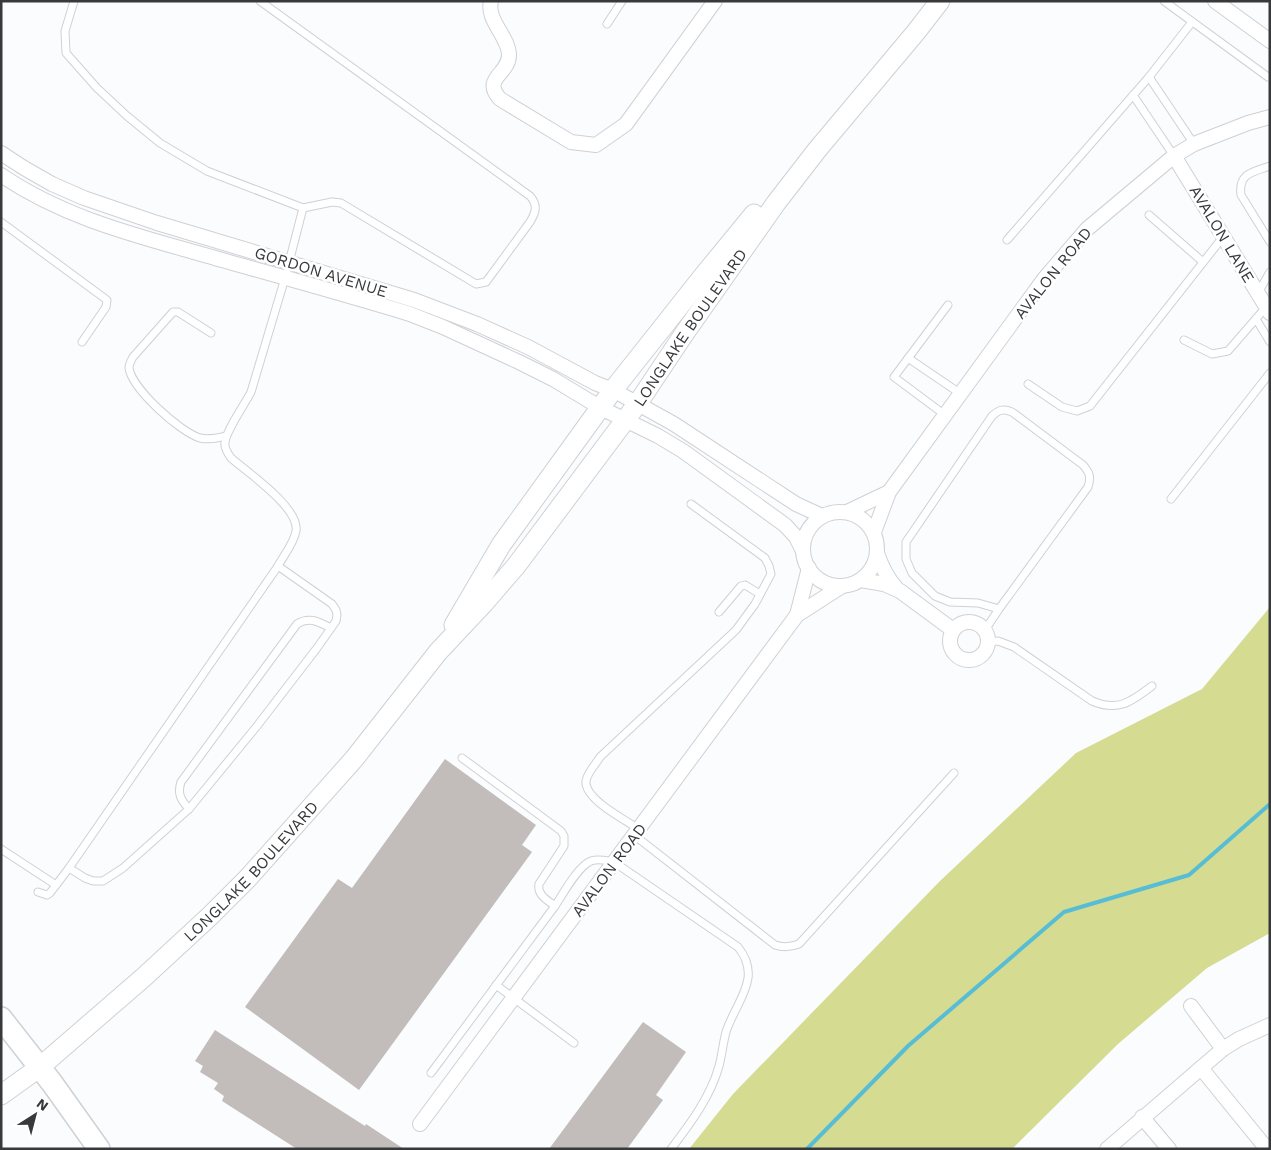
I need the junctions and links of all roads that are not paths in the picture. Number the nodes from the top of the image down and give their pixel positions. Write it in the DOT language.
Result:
graph roads {
  1 [pos="74,1"];
  2 [pos="260,1"];
  3 [pos="491,1"];
  4 [pos="622,1"];
  5 [pos="715,1"];
  6 [pos="932,1"];
  7 [pos="940,1"];
  8 [pos="1164,1"];
  9 [pos="1215,1"];
  10 [pos="1192,22"];
  11 [pos="607,24"];
  12 [pos="1270,41"];
  13 [pos="1149,77"];
  14 [pos="1268,77"];
  15 [pos="1133,95"];
  16 [pos="1270,117"];
  17 [pos="1194,144"];
  18 [pos="1,153"];
  19 [pos="1174,156"];
  20 [pos="1270,166"];
  21 [pos="1,175"];
  22 [pos="303,208"];
  23 [pos="1149,215"];
  24 [pos="1,222"];
  25 [pos="1223,237"];
  26 [pos="1006,240"];
  27 [pos="1270,242"];
  28 [pos="289,262"];
  29 [pos="1203,262"];
  30 [pos="1270,272"];
  31 [pos="285,278"];
  32 [pos="1258,294"];
  33 [pos="948,304"];
  34 [pos="1268,308"];
  35 [pos="1256,319"];
  36 [pos="212,334"];
  37 [pos="1184,340"];
  38 [pos="82,342"];
  39 [pos="1270,342"];
  40 [pos="908,358"];
  41 [pos="1270,372"];
  42 [pos="1028,384"];
  43 [pos="613,390"];
  44 [pos="961,394"];
  45 [pos="638,403"];
  46 [pos="600,408"];
  47 [pos="946,415"];
  48 [pos="625,420"];
  49 [pos="226,436"];
  50 [pos="889,492"];
  51 [pos="1171,499"];
  52 [pos="691,504"];
  53 [pos="847,512"];
  54 [pos="822,516"];
  55 [pos="874,532"];
  56 [pos="803,550"];
  57 [pos="877,553"];
  58 [pos="278,566"];
  59 [pos="809,568"];
  60 [pos="861,580"];
  61 [pos="842,586"];
  62 [pos="900,591"];
  63 [pos="760,594"];
  64 [pos="1000,610"];
  65 [pos="719,612"];
  66 [pos="797,615"];
  67 [pos="331,628"];
  68 [pos="952,630"];
  69 [pos="987,636"];
  70 [pos="438,652"];
  71 [pos="1152,686"];
  72 [pos="462,758"];
  73 [pos="954,773"];
  74 [pos="189,809"];
  75 [pos="636,832"];
  76 [pos="1,849"];
  77 [pos="614,862"];
  78 [pos="69,868"];
  79 [pos="56,885"];
  80 [pos="38,892"];
  81 [pos="554,906"];
  82 [pos="496,985"];
  83 [pos="514,998"];
  84 [pos="1191,1006"];
  85 [pos="1,1018"];
  86 [pos="1267,1031"];
  87 [pos="574,1043"];
  88 [pos="1222,1049"];
  89 [pos="40,1067"];
  90 [pos="1201,1068"];
  91 [pos="431,1073"];
  92 [pos="1,1095"];
  93 [pos="1142,1117"];
  94 [pos="420,1124"];
  95 [pos="98,1149"];
  96 [pos="670,1149"];
  97 [pos="1107,1149"];
  98 [pos="1169,1149"];
  99 [pos="1267,1149"];
  1 -- 22 [label="lane"];
  2 -- 22 [label="lane"];
  3 -- 5 [label="street"];
  4 -- 11 [label="lane"];
  6 -- 43 [label="main road, LONGLAKE BOULEVARD"];
  7 -- 45 [label="main road, LONGLAKE BOULEVARD"];
  8 -- 10 [label="lane"];
  9 -- 12 [label="street"];
  10 -- 13 [label="lane"];
  10 -- 14 [label="lane"];
  13 -- 15 [label="lane"];
  13 -- 17 [label="lane"];
  15 -- 19 [label="lane"];
  15 -- 26 [label="lane"];
  16 -- 17 [label="street, AVALON ROAD"];
  17 -- 19 [label="street, AVALON ROAD"];
  18 -- 28 [label="street, GORDON AVENUE"];
  19 -- 25 [label="street, AVALON LANE"];
  19 -- 44 [label="street, AVALON ROAD"];
  20 -- 27 [label="lane"];
  21 -- 31 [label="street, GORDON AVENUE"];
  22 -- 28 [label="lane"];
  23 -- 29 [label="lane"];
  24 -- 38 [label="lane"];
  25 -- 29 [label="lane"];
  25 -- 32 [label="street, AVALON LANE"];
  28 -- 31 [label="lane"];
  28 -- 43 [label="street, GORDON AVENUE"];
  29 -- 42 [label="lane"];
  30 -- 32 [label="lane"];
  31 -- 46 [label="street, GORDON AVENUE"];
  31 -- 49 [label="lane"];
  32 -- 34 [label="street, AVALON LANE"];
  33 -- 40 [label="lane"];
  34 -- 35 [label="lane"];
  35 -- 37 [label="lane"];
  35 -- 39 [label="lane"];
  36 -- 49 [label="lane"];
  40 -- 44 [label="lane"];
  40 -- 47 [label="lane"];
  41 -- 51 [label="lane"];
  43 -- 45 [label="street, GORDON AVENUE"];
  43 -- 46 [label="main road, LONGLAKE BOULEVARD"];
  44 -- 47 [label="street, AVALON ROAD"];
  45 -- 48 [label="main road, LONGLAKE BOULEVARD"];
  45 -- 54 [label="street, GORDON AVENUE"];
  46 -- 48 [label="street, GORDON AVENUE"];
  46 -- 70 [label="main road, LONGLAKE BOULEVARD"];
  47 -- 50 [label="street, AVALON ROAD"];
  48 -- 56 [label="street, GORDON AVENUE"];
  48 -- 70 [label="main road, LONGLAKE BOULEVARD"];
  49 -- 58 [label="lane"];
  50 -- 53 [label="street"];
  50 -- 55 [label="street"];
  52 -- 63 [label="lane"];
  53 -- 54 [label="street"];
  53 -- 55 [label="street"];
  54 -- 56 [label="street"];
  55 -- 57 [label="street"];
  56 -- 59 [label="street"];
  57 -- 60 [label="street"];
  57 -- 62 [label="street"];
  58 -- 67 [label="lane"];
  58 -- 78 [label="lane"];
  59 -- 61 [label="street"];
  59 -- 66 [label="street, AVALON ROAD"];
  60 -- 61 [label="street"];
  60 -- 62 [label="street"];
  61 -- 66 [label="street, AVALON ROAD"];
  62 -- 68 [label="street"];
  63 -- 65 [label="lane"];
  63 -- 75 [label="lane"];
  64 -- 64 [label="lane"];
  64 -- 69 [label="lane"];
  66 -- 75 [label="street, AVALON ROAD"];
  67 -- 74 [label="lane"];
  67 -- 74 [label="lane"];
  68 -- 69 [label="street"];
  68 -- 69 [label="street"];
  69 -- 71 [label="lane"];
  70 -- 89 [label="main road, LONGLAKE BOULEVARD"];
  72 -- 81 [label="lane"];
  73 -- 75 [label="lane"];
  74 -- 78 [label="lane"];
  75 -- 77 [label="street, AVALON ROAD"];
  76 -- 79 [label="lane"];
  77 -- 81 [label="lane"];
  77 -- 83 [label="street, AVALON ROAD"];
  77 -- 96 [label="lane"];
  78 -- 79 [label="lane"];
  79 -- 80 [label="lane"];
  81 -- 82 [label="lane"];
  82 -- 83 [label="lane"];
  82 -- 91 [label="lane"];
  83 -- 87 [label="lane"];
  83 -- 94 [label="street, AVALON ROAD"];
  84 -- 88 [label="street"];
  85 -- 89 [label="main road"];
  86 -- 88 [label="street"];
  88 -- 90 [label="street"];
  89 -- 92 [label="main road, LONGLAKE BOULEVARD"];
  89 -- 95 [label="main road"];
  90 -- 93 [label="street"];
  90 -- 99 [label="street"];
  93 -- 97 [label="street"];
  93 -- 98 [label="street"];
}
